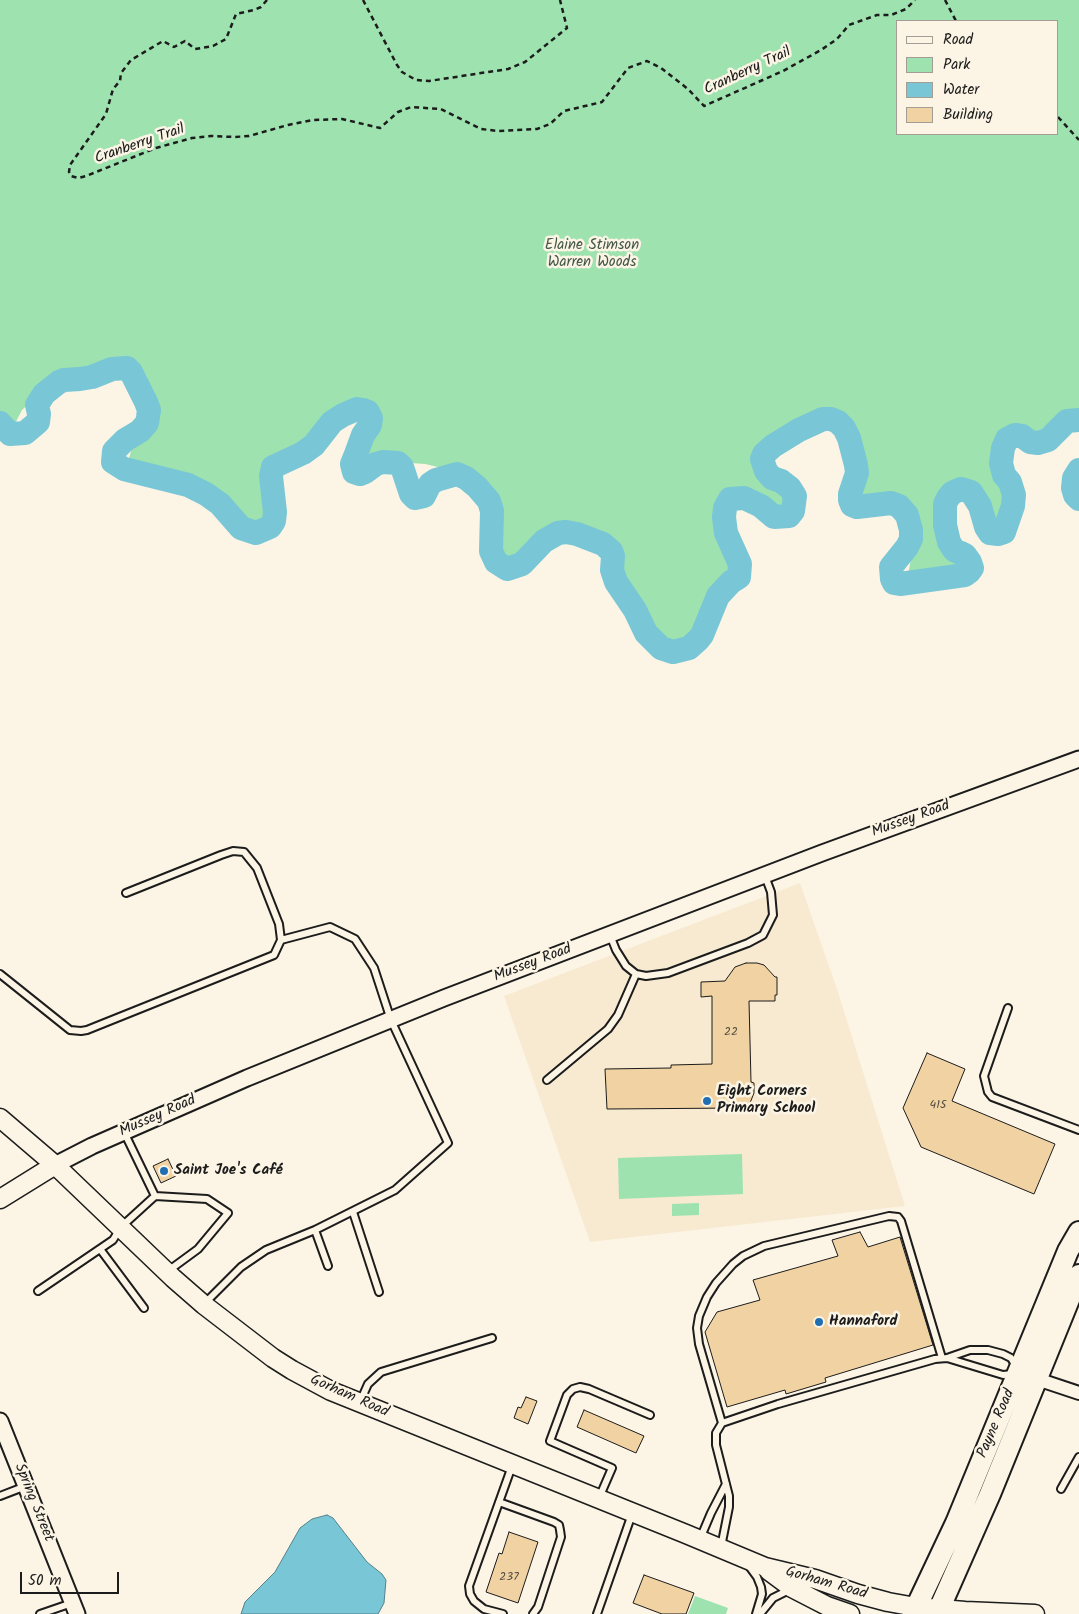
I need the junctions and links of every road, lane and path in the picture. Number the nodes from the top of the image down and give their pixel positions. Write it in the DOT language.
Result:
graph roads {
  1 [pos="267,0"];
  2 [pos="363,0"];
  3 [pos="560,0"];
  4 [pos="915,0"];
  5 [pos="945,0"];
  6 [pos="955,20"];
  7 [pos="1059,118"];
  8 [pos="1079,140"];
  9 [pos="1079,759"];
  10 [pos="765,875"];
  11 [pos="126,893"];
  12 [pos="610,935"];
  13 [pos="281,940"];
  14 [pos="0,974"];
  15 [pos="636,974"];
  16 [pos="1008,1008"];
  17 [pos="391,1020"];
  18 [pos="547,1080"];
  19 [pos="4,1124"];
  20 [pos="1079,1130"];
  21 [pos="124,1132"];
  22 [pos="55,1165"];
  23 [pos="155,1196"];
  24 [pos="0,1199"];
  25 [pos="354,1212"];
  26 [pos="121,1226"];
  27 [pos="315,1230"];
  28 [pos="1079,1232"];
  29 [pos="100,1249"];
  30 [pos="328,1266"];
  31 [pos="167,1272"];
  32 [pos="1079,1276"];
  33 [pos="38,1291"];
  34 [pos="379,1292"];
  35 [pos="204,1305"];
  36 [pos="144,1308"];
  37 [pos="492,1338"];
  38 [pos="945,1358"];
  39 [pos="1028,1376"];
  40 [pos="1079,1393"];
  41 [pos="360,1403"];
  42 [pos="650,1415"];
  43 [pos="0,1421"];
  44 [pos="722,1423"];
  45 [pos="1079,1457"];
  46 [pos="513,1465"];
  47 [pos="726,1484"];
  48 [pos="26,1486"];
  49 [pos="1062,1489"];
  50 [pos="0,1496"];
  51 [pos="598,1499"];
  52 [pos="499,1502"];
  53 [pos="632,1512"];
  54 [pos="700,1540"];
  55 [pos="721,1549"];
  56 [pos="743,1559"];
  57 [pos="765,1568"];
  58 [pos="792,1588"];
  59 [pos="75,1608"];
  60 [pos="914,1610"];
  61 [pos="938,1612"];
  62 [pos="40,1614"];
  63 [pos="503,1614"];
  64 [pos="533,1614"];
  65 [pos="596,1614"];
  66 [pos="756,1614"];
  67 [pos="760,1614"];
  68 [pos="850,1614"];
  69 [pos="1035,1614"];
  1 -- 4 [label="path, Cranberry Trail"];
  2 -- 3 [label="path"];
  5 -- 6 [label="path"];
  7 -- 8 [label="path"];
  9 -- 10 [label="street, Mussey Road"];
  10 -- 12 [label="street, Mussey Road"];
  10 -- 15 [label="lane"];
  11 -- 13 [label="lane"];
  12 -- 15 [label="lane"];
  12 -- 17 [label="street, Mussey Road"];
  13 -- 14 [label="lane"];
  13 -- 17 [label="lane"];
  15 -- 18 [label="lane"];
  16 -- 20 [label="lane"];
  17 -- 21 [label="street, Mussey Road"];
  17 -- 25 [label="lane"];
  19 -- 22 [label="main road, Gorham Road"];
  21 -- 22 [label="street, Mussey Road"];
  21 -- 23 [label="lane"];
  22 -- 24 [label="main road, Mussey Road"];
  22 -- 26 [label="main road, Gorham Road"];
  23 -- 26 [label="lane"];
  23 -- 31 [label="lane"];
  25 -- 27 [label="lane"];
  25 -- 34 [label="lane"];
  26 -- 29 [label="lane"];
  26 -- 31 [label="main road, Gorham Road"];
  27 -- 30 [label="lane"];
  27 -- 35 [label="lane"];
  28 -- 39 [label="main road, Payne Road"];
  29 -- 33 [label="lane"];
  29 -- 36 [label="lane"];
  31 -- 35 [label="main road, Gorham Road"];
  32 -- 39 [label="main road, Payne Road"];
  35 -- 41 [label="main road, Gorham Road"];
  37 -- 41 [label="lane"];
  38 -- 39 [label="lane"];
  38 -- 39 [label="lane"];
  38 -- 44 [label="lane"];
  38 -- 44 [label="lane"];
  39 -- 40 [label="street"];
  39 -- 60 [label="main road, Payne Road"];
  39 -- 61 [label="main road, Payne Road"];
  41 -- 46 [label="main road, Gorham Road"];
  42 -- 51 [label="lane"];
  43 -- 48 [label="street, Spring Street"];
  44 -- 47 [label="lane"];
  45 -- 49 [label="lane"];
  46 -- 51 [label="main road, Gorham Road"];
  46 -- 52 [label="lane"];
  47 -- 54 [label="lane"];
  47 -- 55 [label="lane"];
  48 -- 50 [label="lane"];
  48 -- 59 [label="street, Spring Street"];
  51 -- 53 [label="main road, Gorham Road"];
  52 -- 63 [label="lane"];
  52 -- 64 [label="lane"];
  53 -- 54 [label="main road, Gorham Road"];
  53 -- 65 [label="lane"];
  54 -- 55 [label="main road, Gorham Road"];
  55 -- 56 [label="main road, Gorham Road"];
  56 -- 57 [label="main road, Gorham Road"];
  56 -- 66 [label="lane"];
  57 -- 58 [label="main road, Gorham Road"];
  57 -- 60 [label="main road, Gorham Road"];
  58 -- 67 [label="lane"];
  58 -- 68 [label="main road, Gorham Road"];
  59 -- 62 [label="lane"];
  60 -- 61 [label="main road, Gorham Road"];
  61 -- 69 [label="main road, Gorham Road"];
}
